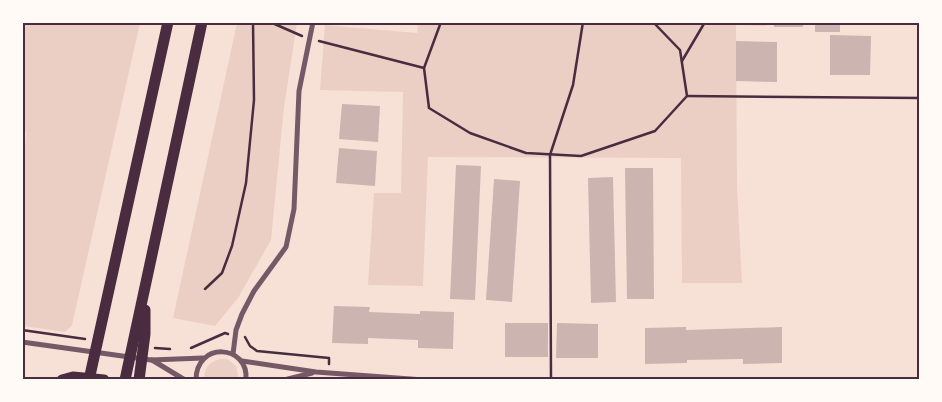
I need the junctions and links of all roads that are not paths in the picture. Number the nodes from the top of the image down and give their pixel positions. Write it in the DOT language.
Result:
graph roads {
  1 [pos="168,22"];
  2 [pos="202,22"];
  3 [pos="313,22"];
  4 [pos="145,291"];
  5 [pos="22,342"];
  6 [pos="233,354"];
  7 [pos="203,358"];
  8 [pos="151,360"];
  9 [pos="242,361"];
  10 [pos="316,372"];
  11 [pos="62,380"];
  12 [pos="89,380"];
  13 [pos="104,380"];
  14 [pos="125,380"];
  15 [pos="140,380"];
  16 [pos="185,380"];
  17 [pos="196,380"];
  18 [pos="246,380"];
  19 [pos="284,380"];
  20 [pos="424,380"];
  1 -- 12 [label="highway"];
  2 -- 4 [label="highway"];
  3 -- 6 [label="street"];
  4 -- 14 [label="highway"];
  4 -- 15 [label="highway"];
  5 -- 8 [label="street"];
  6 -- 7 [label="street"];
  6 -- 9 [label="street"];
  7 -- 8 [label="street"];
  7 -- 17 [label="street"];
  8 -- 16 [label="street"];
  9 -- 10 [label="street"];
  9 -- 18 [label="street"];
  10 -- 19 [label="street"];
  10 -- 20 [label="street"];
  11 -- 13 [label="highway"];
}
